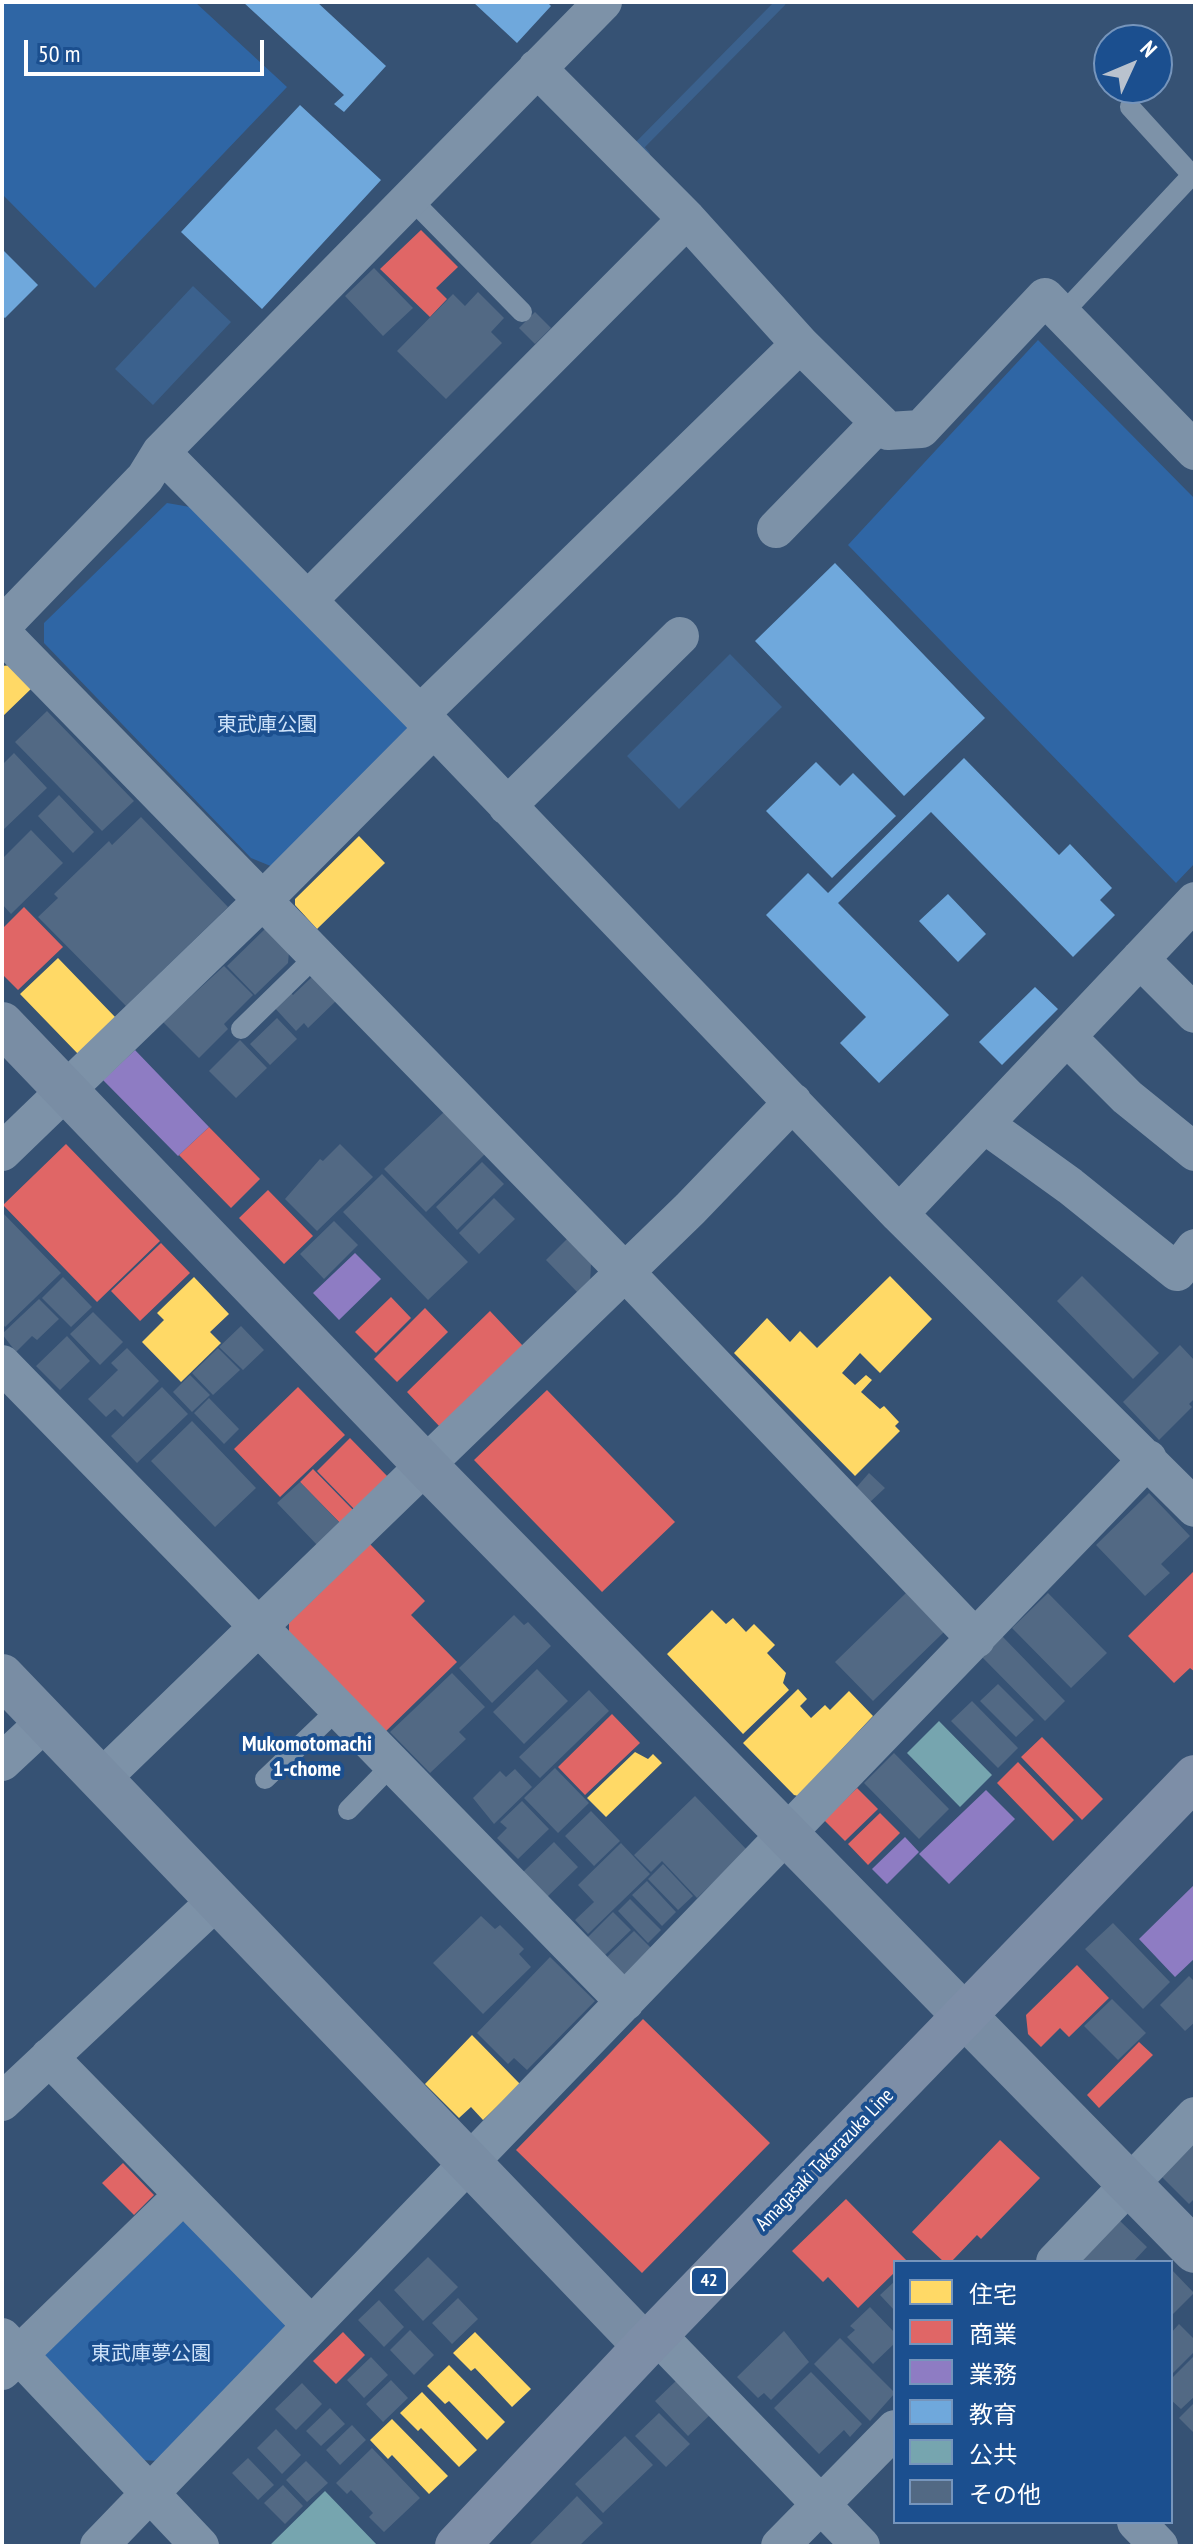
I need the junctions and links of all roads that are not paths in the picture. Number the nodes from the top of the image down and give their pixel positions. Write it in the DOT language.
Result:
graph roads {
  1 [pos="603,2"];
  2 [pos="537,68"];
  3 [pos="1130,107"];
  4 [pos="410,198"];
  5 [pos="687,219"];
  6 [pos="522,312"];
  7 [pos="1062,314"];
  8 [pos="800,344"];
  9 [pos="879,423"];
  10 [pos="1195,451"];
  11 [pos="161,452"];
  12 [pos="776,529"];
  13 [pos="308,600"];
  14 [pos="2,626"];
  15 [pos="2,633"];
  16 [pos="680,636"];
  17 [pos="426,722"];
  18 [pos="507,806"];
  19 [pos="263,900"];
  20 [pos="1195,901"];
  21 [pos="316,956"];
  22 [pos="1140,959"];
  23 [pos="1195,1014"];
  24 [pos="2,1024"];
  25 [pos="241,1029"];
  26 [pos="1067,1037"];
  27 [pos="65,1091"];
  28 [pos="793,1102"];
  29 [pos="984,1124"];
  30 [pos="2,1152"];
  31 [pos="1195,1152"];
  32 [pos="899,1214"];
  33 [pos="1195,1248"];
  34 [pos="625,1272"];
  35 [pos="2,1364"];
  36 [pos="1148,1459"];
  37 [pos="426,1466"];
  38 [pos="1195,1508"];
  39 [pos="259,1626"];
  40 [pos="976,1639"];
  41 [pos="2,1676"];
  42 [pos="339,1708"];
  43 [pos="46,1721"];
  44 [pos="2,1762"];
  45 [pos="393,1764"];
  46 [pos="1195,1777"];
  47 [pos="101,1779"];
  48 [pos="265,1779"];
  49 [pos="348,1810"];
  50 [pos="786,1834"];
  51 [pos="216,1901"];
  52 [pos="625,2002"];
  53 [pos="963,2016"];
  54 [pos="49,2057"];
  55 [pos="2,2102"];
  56 [pos="1195,2116"];
  57 [pos="471,2164"];
  58 [pos="1128,2183"];
  59 [pos="183,2195"];
  60 [pos="1195,2251"];
  61 [pos="1057,2260"];
  62 [pos="311,2325"];
  63 [pos="651,2340"];
  64 [pos="8,2354"];
  65 [pos="893,2431"];
  66 [pos="151,2492"];
  67 [pos="821,2504"];
  68 [pos="1138,2524"];
  69 [pos="469,2542"];
  70 [pos="99,2546"];
  71 [pos="200,2546"];
  72 [pos="780,2546"];
  73 [pos="861,2546"];
  74 [pos="1159,2546"];
  1 -- 2 [label="street"];
  2 -- 4 [label="street"];
  2 -- 5 [label="street"];
  3 -- 7 [label="lane"];
  4 -- 6 [label="lane"];
  4 -- 11 [label="street"];
  5 -- 8 [label="street"];
  5 -- 13 [label="street"];
  7 -- 9 [label="street"];
  7 -- 10 [label="street"];
  8 -- 9 [label="street"];
  8 -- 17 [label="street"];
  9 -- 12 [label="street"];
  11 -- 13 [label="street"];
  11 -- 14 [label="street"];
  13 -- 17 [label="street"];
  15 -- 19 [label="street"];
  16 -- 18 [label="street"];
  17 -- 18 [label="street"];
  17 -- 19 [label="street"];
  18 -- 28 [label="street"];
  19 -- 21 [label="street"];
  19 -- 27 [label="street"];
  20 -- 22 [label="street"];
  21 -- 25 [label="lane"];
  21 -- 34 [label="street"];
  22 -- 23 [label="street"];
  22 -- 26 [label="street"];
  24 -- 27 [label="street"];
  26 -- 29 [label="street"];
  26 -- 31 [label="street"];
  27 -- 30 [label="street"];
  27 -- 37 [label="street"];
  28 -- 32 [label="street"];
  28 -- 34 [label="street"];
  29 -- 32 [label="street"];
  29 -- 33 [label="street"];
  32 -- 36 [label="street"];
  34 -- 37 [label="street"];
  34 -- 40 [label="street"];
  35 -- 39 [label="street"];
  36 -- 38 [label="street"];
  36 -- 40 [label="street"];
  37 -- 39 [label="street"];
  37 -- 50 [label="street"];
  39 -- 42 [label="street"];
  39 -- 47 [label="street"];
  40 -- 50 [label="street"];
  41 -- 43 [label="street"];
  42 -- 45 [label="street"];
  42 -- 48 [label="lane"];
  43 -- 44 [label="street"];
  43 -- 47 [label="street"];
  45 -- 49 [label="lane"];
  45 -- 52 [label="street"];
  46 -- 53 [label="main road, Amagasaki Takarazuka Line / 42"];
  47 -- 51 [label="street"];
  50 -- 52 [label="street"];
  50 -- 53 [label="street"];
  51 -- 54 [label="street"];
  51 -- 57 [label="street"];
  52 -- 57 [label="street"];
  53 -- 58 [label="street"];
  53 -- 63 [label="main road, Amagasaki Takarazuka Line / 42"];
  54 -- 55 [label="street"];
  54 -- 59 [label="street"];
  56 -- 58 [label="street"];
  57 -- 62 [label="street"];
  57 -- 63 [label="street"];
  58 -- 60 [label="street"];
  58 -- 61 [label="street"];
  59 -- 62 [label="street"];
  59 -- 64 [label="street"];
  62 -- 66 [label="street"];
  63 -- 67 [label="street"];
  63 -- 69 [label="main road, Amagasaki Takarazuka Line / 42"];
  64 -- 66 [label="street"];
  65 -- 67 [label="street"];
  66 -- 70 [label="street"];
  66 -- 71 [label="street"];
  67 -- 72 [label="street"];
  67 -- 73 [label="street"];
  68 -- 74 [label="street"];
}
